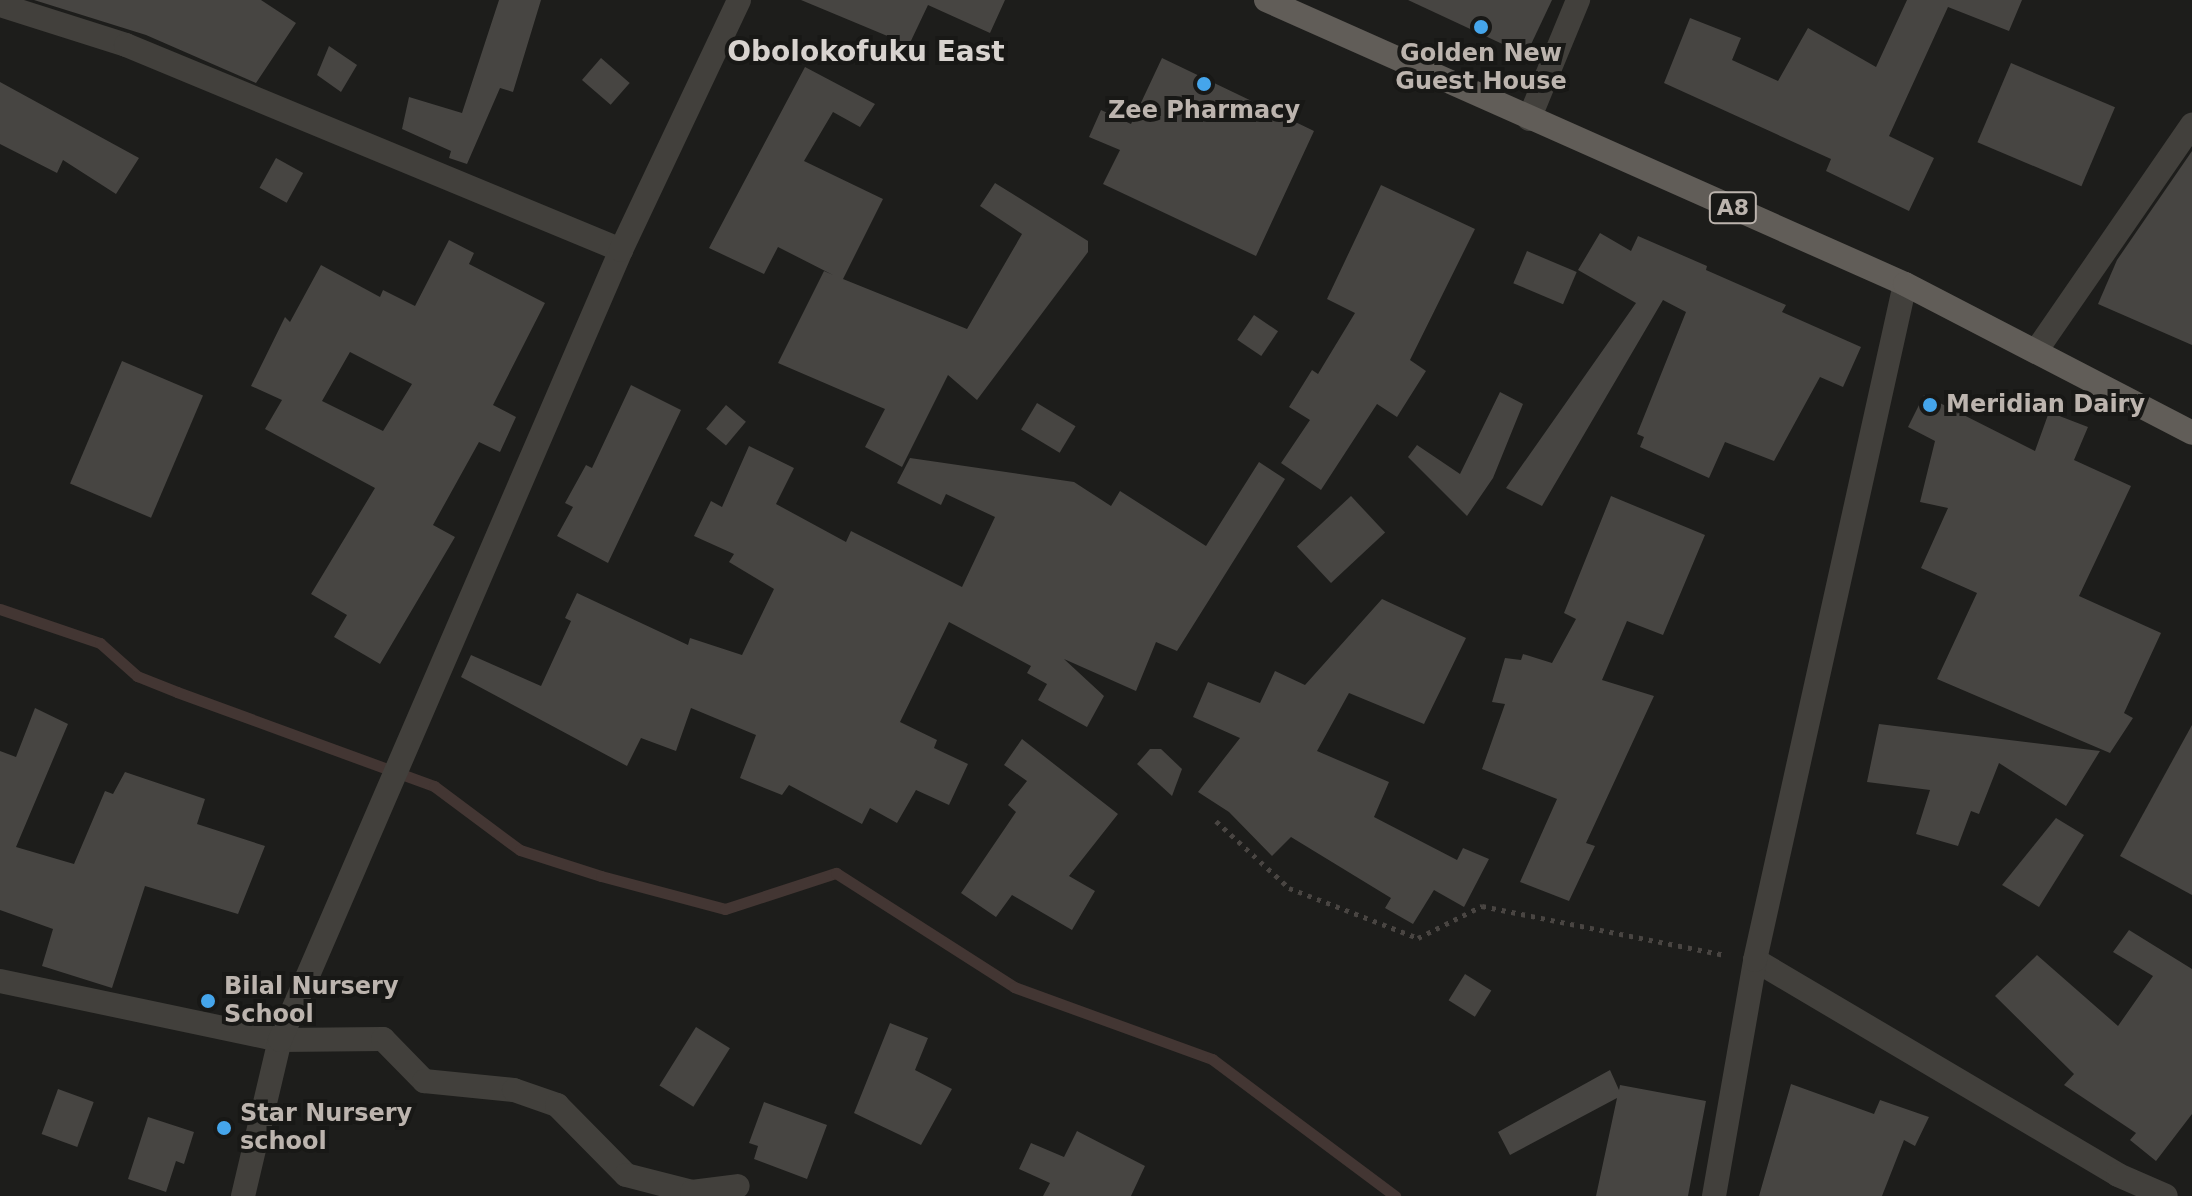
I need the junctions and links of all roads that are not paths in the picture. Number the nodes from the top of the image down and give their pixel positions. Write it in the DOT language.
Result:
graph roads {
  1 [pos="739,0"];
  2 [pos="1266,0"];
  3 [pos="1578,0"];
  4 [pos="0,5"];
  5 [pos="1529,119"];
  6 [pos="2192,125"];
  7 [pos="621,250"];
  8 [pos="1905,284"];
  9 [pos="2036,351"];
  10 [pos="2192,433"];
  11 [pos="1755,960"];
  12 [pos="0,981"];
  13 [pos="280,1040"];
  14 [pos="738,1186"];
  15 [pos="243,1196"];
  16 [pos="1714,1196"];
  17 [pos="2166,1196"];
  1 -- 7 [label="street"];
  2 -- 5 [label="main road, A8"];
  3 -- 5 [label="street"];
  4 -- 7 [label="street"];
  5 -- 8 [label="main road, A8"];
  6 -- 9 [label="street"];
  7 -- 13 [label="street"];
  8 -- 9 [label="main road, A8"];
  8 -- 11 [label="street"];
  9 -- 10 [label="main road, A8"];
  11 -- 16 [label="street"];
  11 -- 17 [label="street"];
  12 -- 13 [label="street"];
  13 -- 14 [label="street"];
  13 -- 15 [label="street"];
}
